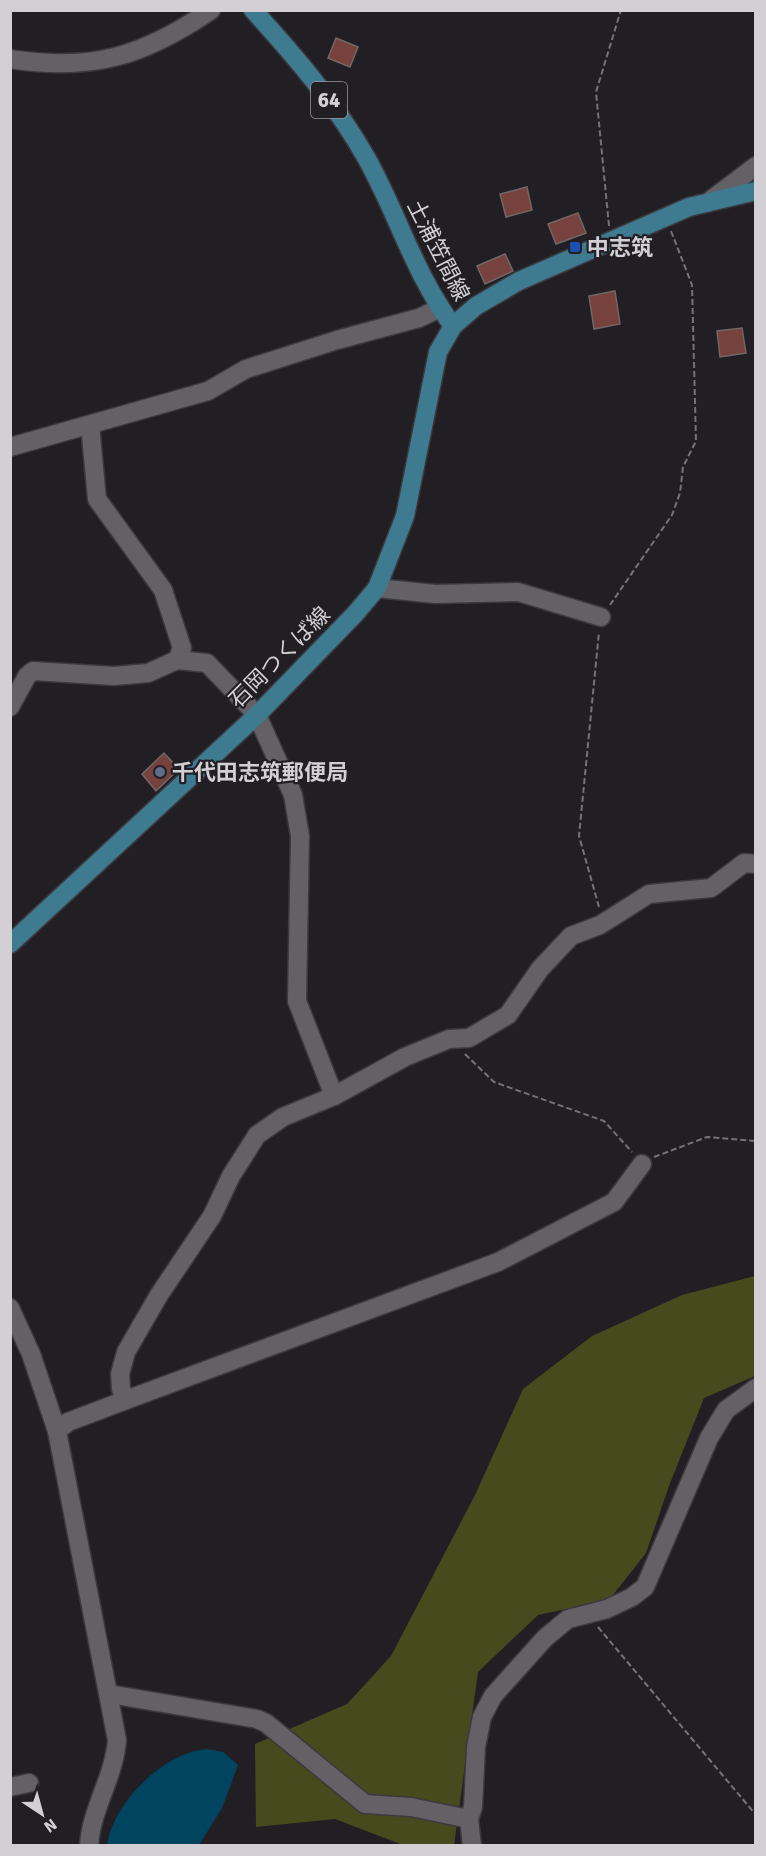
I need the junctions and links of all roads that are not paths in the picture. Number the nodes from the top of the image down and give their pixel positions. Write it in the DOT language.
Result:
graph roads {
  1 [pos="212,10"];
  2 [pos="253,10"];
  3 [pos="10,59"];
  4 [pos="756,166"];
  5 [pos="756,191"];
  6 [pos="711,200"];
  7 [pos="440,309"];
  8 [pos="453,326"];
  9 [pos="90,425"];
  10 [pos="10,447"];
  11 [pos="376,588"];
  12 [pos="601,617"];
  13 [pos="177,660"];
  14 [pos="10,707"];
  15 [pos="257,715"];
  16 [pos="756,864"];
  17 [pos="10,944"];
  18 [pos="334,1096"];
  19 [pos="642,1164"];
  20 [pos="10,1308"];
  21 [pos="756,1388"];
  22 [pos="126,1400"];
  23 [pos="57,1431"];
  24 [pos="109,1694"];
  25 [pos="29,1783"];
  26 [pos="10,1787"];
  27 [pos="469,1820"];
  28 [pos="89,1845"];
  29 [pos="472,1845"];
  1 -- 3 [label="street"];
  2 -- 7 [label="main road, 土浦笠間線 / 64"];
  4 -- 6 [label="street"];
  5 -- 6 [label="main road, 土浦笠間線"];
  6 -- 8 [label="main road, 土浦笠間線"];
  7 -- 8 [label="main road, 土浦笠間線 / 64"];
  7 -- 9 [label="street"];
  8 -- 11 [label="main road, 石岡つくば線"];
  9 -- 10 [label="street"];
  9 -- 13 [label="street"];
  11 -- 12 [label="street"];
  11 -- 15 [label="main road, 石岡つくば線"];
  13 -- 14 [label="street"];
  13 -- 15 [label="street"];
  15 -- 17 [label="main road, 石岡つくば線"];
  15 -- 18 [label="street"];
  16 -- 18 [label="street"];
  18 -- 22 [label="street"];
  19 -- 22 [label="street"];
  20 -- 23 [label="street"];
  21 -- 27 [label="street"];
  22 -- 23 [label="street"];
  23 -- 24 [label="street"];
  24 -- 27 [label="street"];
  24 -- 28 [label="street"];
  25 -- 26 [label="street"];
  27 -- 29 [label="street"];
}
